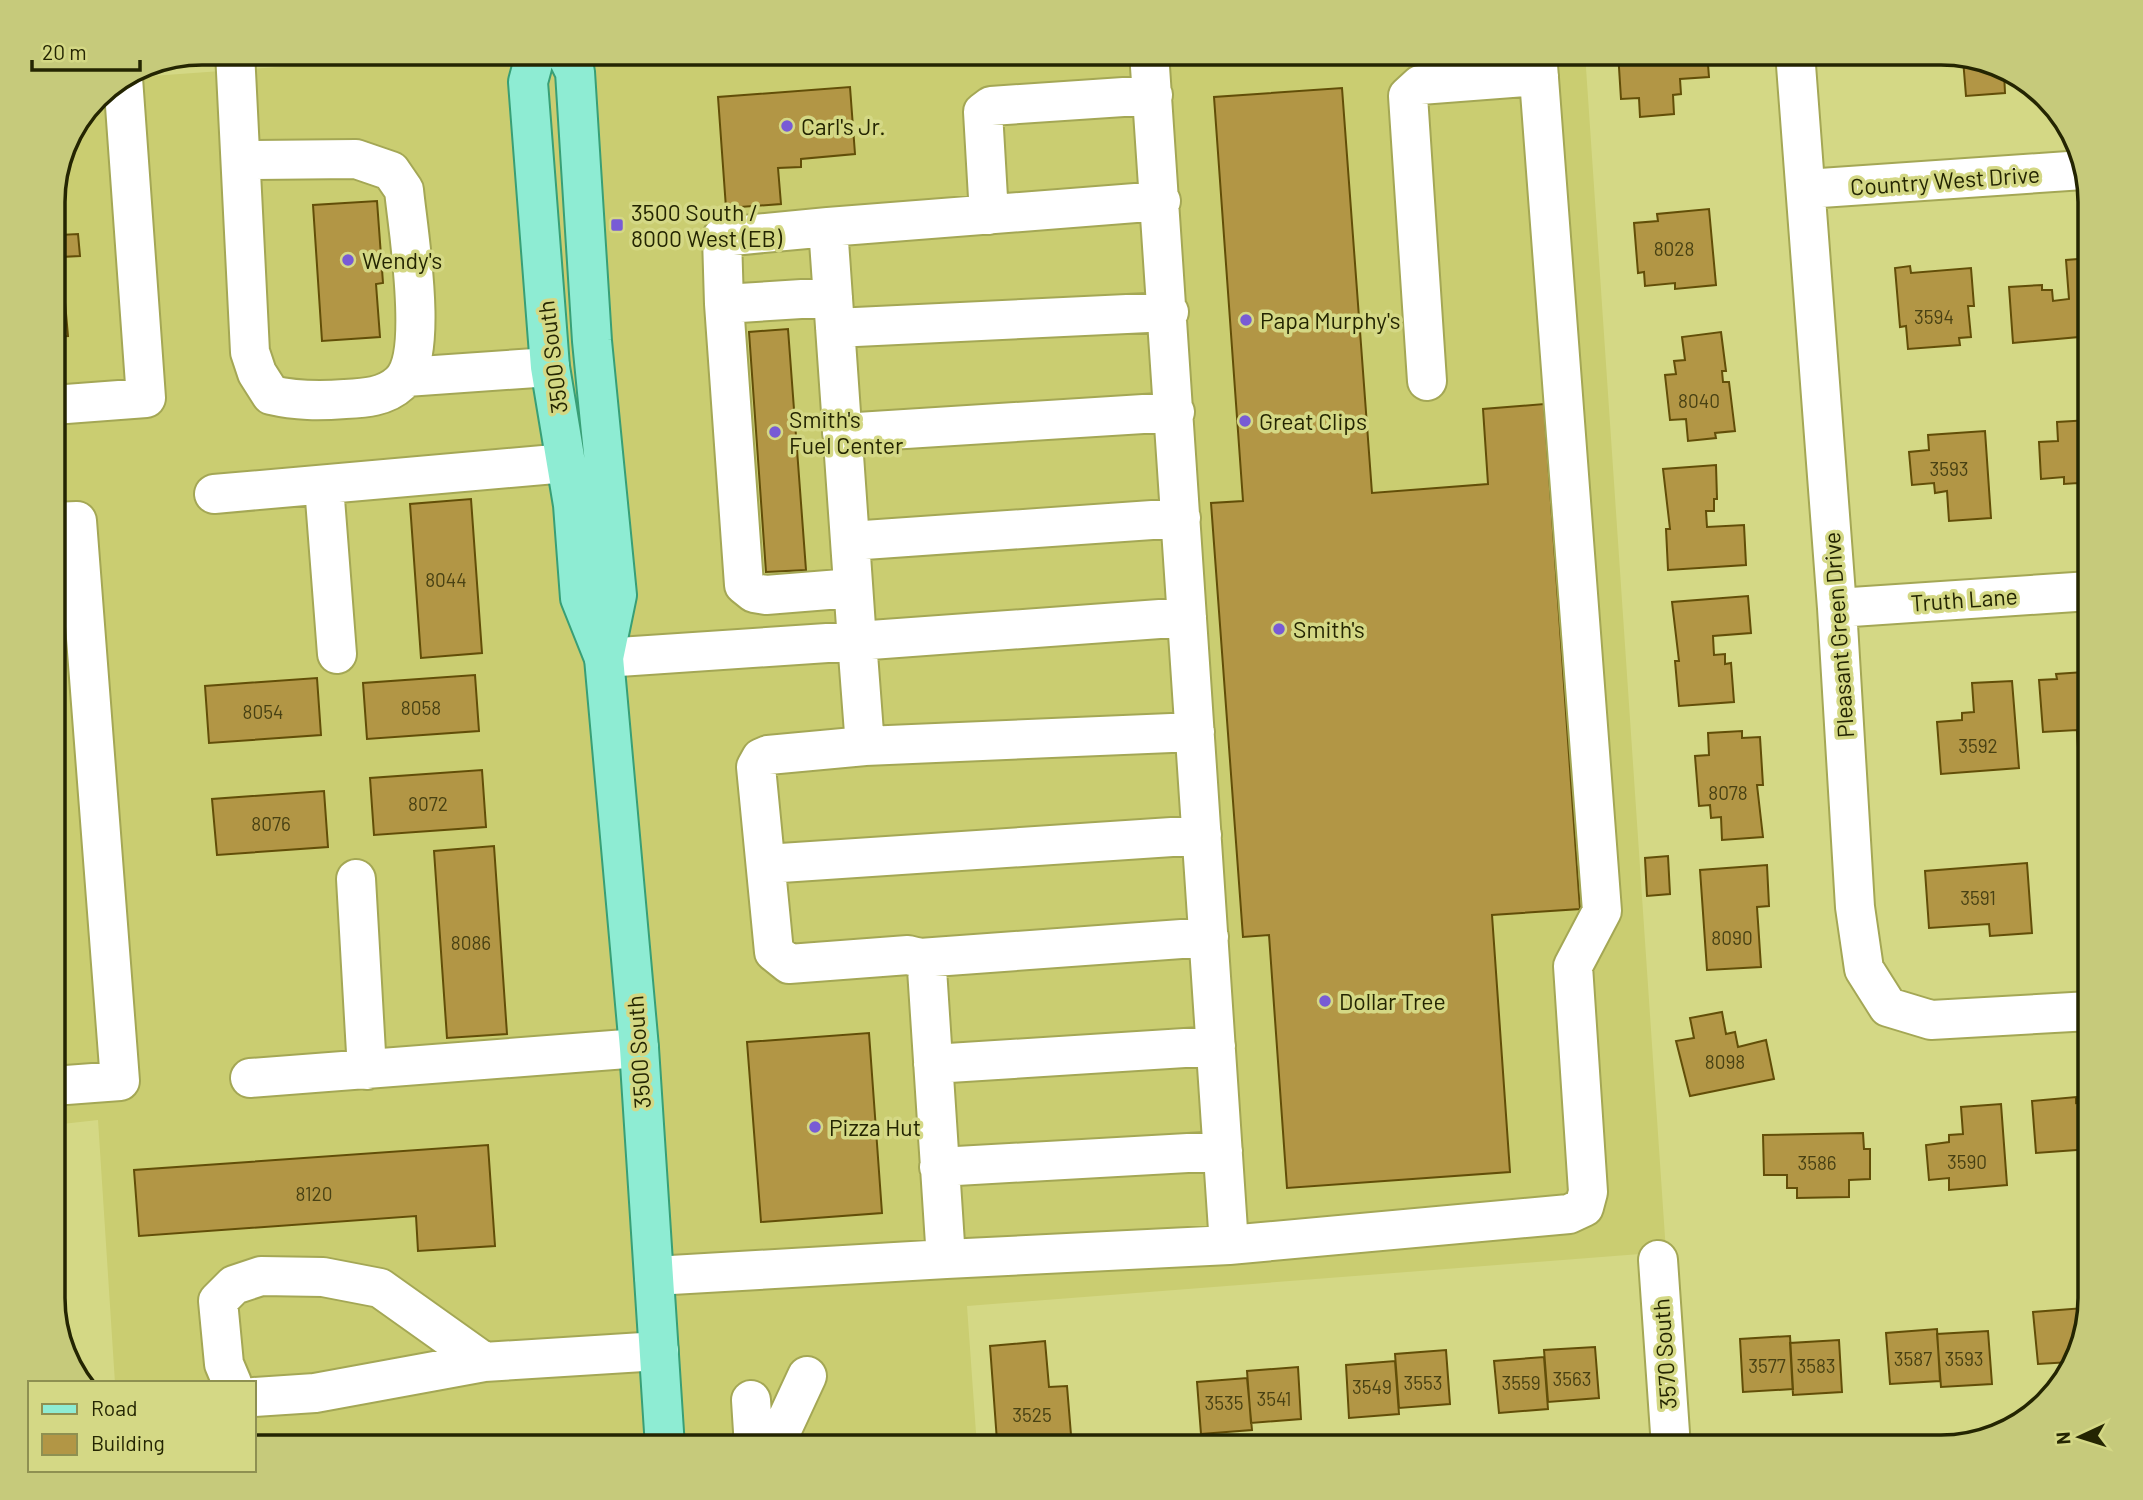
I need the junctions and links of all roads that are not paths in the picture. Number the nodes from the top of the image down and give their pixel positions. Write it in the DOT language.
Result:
graph roads {
  1 [pos="236,65"];
  2 [pos="533,65"];
  3 [pos="572,65"];
  4 [pos="1150,65"];
  5 [pos="1532,65"];
  6 [pos="1538,65"];
  7 [pos="1796,65"];
  8 [pos="124,89"];
  9 [pos="1153,95"];
  10 [pos="242,160"];
  11 [pos="2075,171"];
  12 [pos="1806,189"];
  13 [pos="1161,201"];
  14 [pos="989,215"];
  15 [pos="828,227"];
  16 [pos="724,304"];
  17 [pos="1168,312"];
  18 [pos="834,313"];
  19 [pos="550,367"];
  20 [pos="406,377"];
  21 [pos="1427,381"];
  22 [pos="65,404"];
  23 [pos="1175,412"];
  24 [pos="842,433"];
  25 [pos="566,463"];
  26 [pos="324,486"];
  27 [pos="214,495"];
  28 [pos="1181,517"];
  29 [pos="65,522"];
  30 [pos="850,541"];
  31 [pos="853,588"];
  32 [pos="2078,592"];
  33 [pos="1837,608"];
  34 [pos="1187,617"];
  35 [pos="857,641"];
  36 [pos="337,654"];
  37 [pos="604,658"];
  38 [pos="1195,732"];
  39 [pos="865,746"];
  40 [pos="1202,835"];
  41 [pos="766,864"];
  42 [pos="356,879"];
  43 [pos="1209,937"];
  44 [pos="920,958"];
  45 [pos="2078,1011"];
  46 [pos="1216,1046"];
  47 [pos="639,1048"];
  48 [pos="933,1063"];
  49 [pos="367,1070"];
  50 [pos="250,1079"];
  51 [pos="65,1085"];
  52 [pos="1223,1151"];
  53 [pos="939,1167"];
  54 [pos="1229,1245"];
  55 [pos="946,1259"];
  56 [pos="1658,1260"];
  57 [pos="654,1276"];
  58 [pos="659,1351"];
  59 [pos="484,1363"];
  60 [pos="807,1376"];
  61 [pos="231,1381"];
  62 [pos="256,1397"];
  63 [pos="751,1400"];
  64 [pos="664,1435"];
  65 [pos="753,1435"];
  66 [pos="780,1435"];
  67 [pos="1670,1435"];
  1 -- 10 [label="street"];
  2 -- 19 [label="main road, 3500 South"];
  3 -- 37 [label="main road, 3500 South"];
  4 -- 9 [label="street"];
  5 -- 21 [label="street"];
  6 -- 54 [label="street"];
  7 -- 12 [label="street, Pleasant Green Drive"];
  8 -- 22 [label="street"];
  9 -- 13 [label="street"];
  9 -- 14 [label="street"];
  10 -- 20 [label="street"];
  10 -- 20 [label="street"];
  11 -- 12 [label="street, Country West Drive"];
  12 -- 33 [label="street, Pleasant Green Drive"];
  13 -- 14 [label="street"];
  13 -- 17 [label="street"];
  14 -- 15 [label="street"];
  15 -- 16 [label="street"];
  15 -- 18 [label="street"];
  16 -- 18 [label="street"];
  16 -- 31 [label="street"];
  17 -- 18 [label="street"];
  17 -- 23 [label="street"];
  18 -- 24 [label="street"];
  19 -- 20 [label="street"];
  19 -- 25 [label="main road, 3500 South"];
  23 -- 24 [label="street"];
  23 -- 28 [label="street"];
  24 -- 30 [label="street"];
  25 -- 26 [label="street"];
  25 -- 37 [label="main road, 3500 South"];
  26 -- 27 [label="street"];
  26 -- 36 [label="street"];
  28 -- 30 [label="street"];
  28 -- 34 [label="street"];
  29 -- 51 [label="street"];
  30 -- 31 [label="street"];
  31 -- 35 [label="street"];
  32 -- 33 [label="street, Truth Lane"];
  33 -- 45 [label="street, Pleasant Green Drive"];
  34 -- 35 [label="street"];
  34 -- 38 [label="street"];
  35 -- 37 [label="street"];
  35 -- 39 [label="street"];
  37 -- 47 [label="main road, 3500 South"];
  38 -- 39 [label="street"];
  38 -- 40 [label="street"];
  39 -- 41 [label="street"];
  40 -- 41 [label="street"];
  40 -- 43 [label="street"];
  41 -- 44 [label="street"];
  42 -- 49 [label="street"];
  43 -- 44 [label="street"];
  43 -- 46 [label="street"];
  44 -- 48 [label="street"];
  46 -- 48 [label="street"];
  46 -- 52 [label="street"];
  47 -- 49 [label="street"];
  47 -- 57 [label="main road, 3500 South"];
  48 -- 53 [label="street"];
  49 -- 50 [label="street"];
  52 -- 53 [label="street"];
  52 -- 54 [label="street"];
  53 -- 55 [label="street"];
  54 -- 55 [label="street"];
  55 -- 57 [label="street"];
  56 -- 67 [label="street, 3570 South"];
  57 -- 58 [label="main road, 3500 South"];
  58 -- 59 [label="street"];
  58 -- 64 [label="main road, 3500 South"];
  59 -- 61 [label="street"];
  59 -- 62 [label="street"];
  60 -- 66 [label="street"];
  63 -- 65 [label="street"];
}
